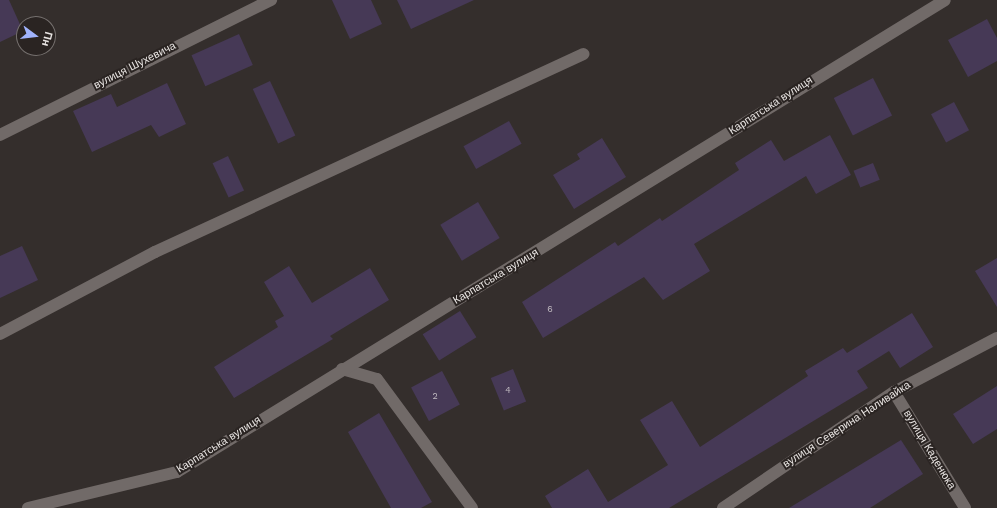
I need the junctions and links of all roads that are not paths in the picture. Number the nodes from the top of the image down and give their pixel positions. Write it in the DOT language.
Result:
graph roads {
  1 [pos="271,0"];
  2 [pos="945,0"];
  3 [pos="584,54"];
  4 [pos="0,135"];
  5 [pos="0,334"];
  6 [pos="997,338"];
  7 [pos="342,369"];
  8 [pos="894,392"];
  9 [pos="28,508"];
  10 [pos="472,508"];
  11 [pos="723,508"];
  12 [pos="964,508"];
  1 -- 4 [label="street, вулиця Шухевича"];
  2 -- 7 [label="street, Карпатська вулиця"];
  3 -- 5 [label="street"];
  6 -- 8 [label="street, вулиця Северина Наливайка"];
  7 -- 9 [label="street, Карпатська вулиця"];
  7 -- 10 [label="street"];
  8 -- 11 [label="street, вулиця Северина Наливайка"];
  8 -- 12 [label="street, вулиця Каденюка"];
}
